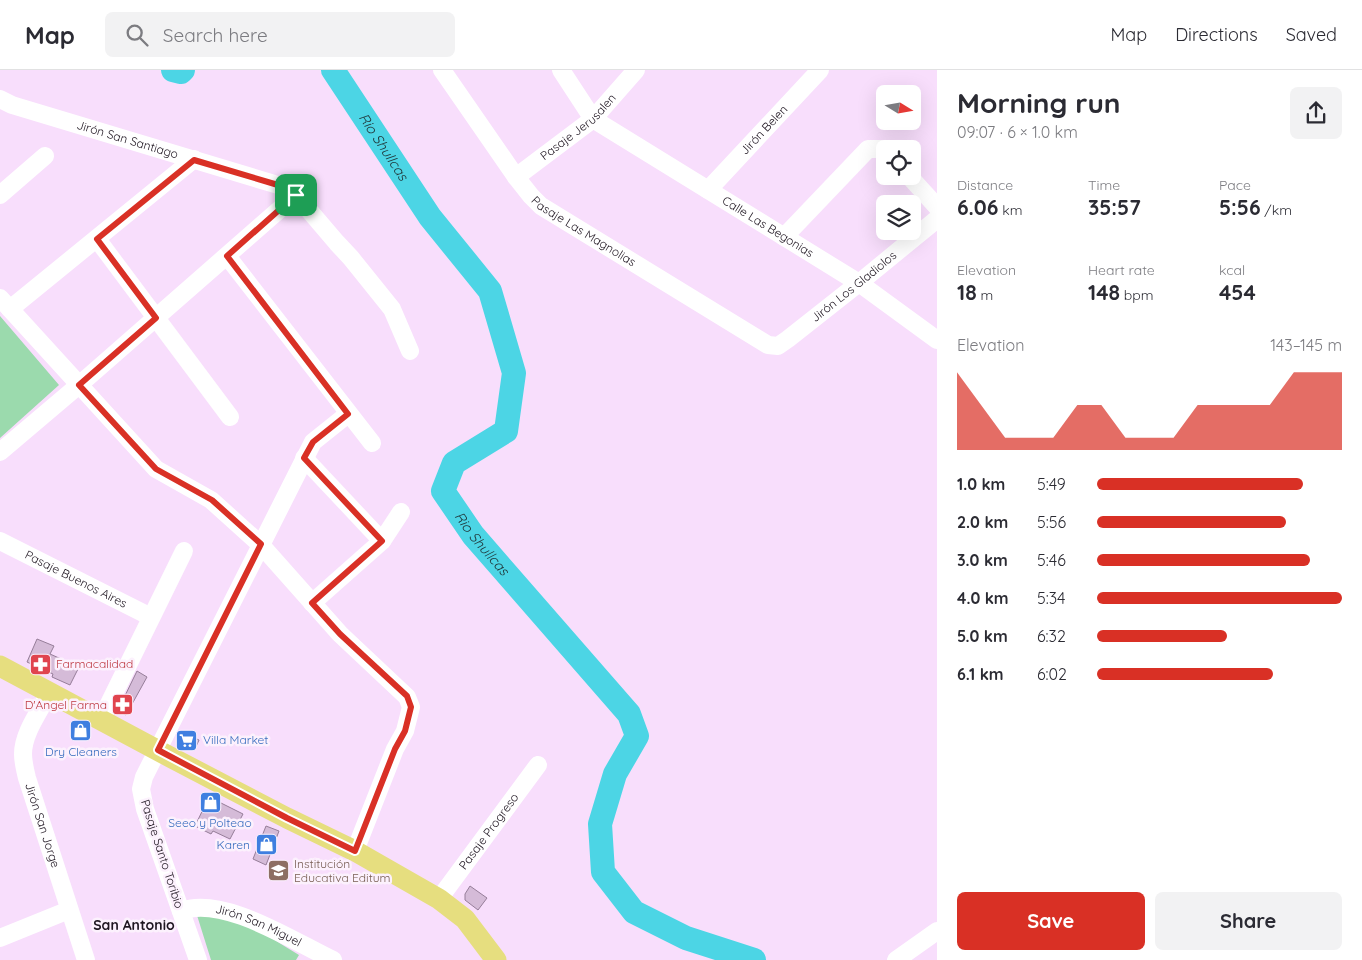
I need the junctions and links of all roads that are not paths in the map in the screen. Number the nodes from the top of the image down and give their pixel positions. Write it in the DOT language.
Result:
graph roads {
  1 [pos="442,70"];
  2 [pos="561,70"];
  3 [pos="636,70"];
  4 [pos="820,70"];
  5 [pos="0,99"];
  6 [pos="593,119"];
  7 [pos="876,149"];
  8 [pos="45,156"];
  9 [pos="194,160"];
  10 [pos="516,177"];
  11 [pos="917,185"];
  12 [pos="708,190"];
  13 [pos="0,195"];
  14 [pos="296,195"];
  15 [pos="937,207"];
  16 [pos="937,218"];
  17 [pos="784,237"];
  18 [pos="97,239"];
  19 [pos="227,256"];
  20 [pos="859,283"];
  21 [pos="5,303"];
  22 [pos="156,318"];
  23 [pos="937,340"];
  24 [pos="768,345"];
  25 [pos="410,351"];
  26 [pos="79,385"];
  27 [pos="348,414"];
  28 [pos="230,417"];
  29 [pos="372,443"];
  30 [pos="0,452"];
  31 [pos="304,458"];
  32 [pos="401,512"];
  33 [pos="0,541"];
  34 [pos="382,541"];
  35 [pos="261,544"];
  36 [pos="184,551"];
  37 [pos="312,603"];
  38 [pos="152,617"];
  39 [pos="0,666"];
  40 [pos="49,692"];
  41 [pos="101,720"];
  42 [pos="158,750"];
  43 [pos="538,765"];
  44 [pos="355,851"];
  45 [pos="439,899"];
  46 [pos="70,910"];
  47 [pos="180,911"];
  48 [pos="937,931"];
  49 [pos="0,938"];
  50 [pos="307,955"];
  51 [pos="86,960"];
  52 [pos="198,960"];
  53 [pos="332,960"];
  54 [pos="496,960"];
  55 [pos="896,960"];
  1 -- 10 [label="street, Pasaje Las Magnolias"];
  2 -- 6 [label="street"];
  3 -- 6 [label="street, Pasaje Jerusalen"];
  4 -- 12 [label="street, Jirón Belen"];
  5 -- 9 [label="street, Jirón San Santiago"];
  6 -- 10 [label="street, Pasaje Jerusalen"];
  6 -- 12 [label="street, Calle Las Begonias"];
  7 -- 17 [label="street"];
  8 -- 13 [label="street"];
  9 -- 14 [label="street, Jirón San Santiago"];
  9 -- 18 [label="street"];
  10 -- 24 [label="street, Pasaje Las Magnolias"];
  11 -- 15 [label="street"];
  12 -- 17 [label="street, Calle Las Begonias"];
  14 -- 19 [label="street"];
  14 -- 25 [label="street, Jirón San Santiago"];
  16 -- 20 [label="street, Jirón Los Gladiolos"];
  17 -- 20 [label="street, Calle Las Begonias"];
  18 -- 21 [label="street"];
  18 -- 22 [label="street"];
  19 -- 22 [label="street"];
  19 -- 27 [label="street"];
  20 -- 23 [label="street, Calle Las Begonias"];
  20 -- 24 [label="street, Jirón Los Gladiolos"];
  21 -- 26 [label="street"];
  22 -- 26 [label="street"];
  22 -- 28 [label="street"];
  26 -- 30 [label="street"];
  26 -- 35 [label="street"];
  27 -- 29 [label="street"];
  27 -- 31 [label="street, Pasaje Santo Toribio"];
  31 -- 34 [label="street"];
  31 -- 35 [label="street, Pasaje Santo Toribio"];
  32 -- 34 [label="street"];
  33 -- 38 [label="street, Pasaje Buenos Aires"];
  34 -- 37 [label="street"];
  35 -- 37 [label="street"];
  35 -- 42 [label="street, Pasaje Santo Toribio"];
  36 -- 38 [label="street"];
  37 -- 44 [label="street"];
  38 -- 41 [label="street"];
  39 -- 40 [label="main road"];
  40 -- 41 [label="main road"];
  40 -- 46 [label="street, Jirón San Jorge"];
  41 -- 42 [label="main road"];
  42 -- 44 [label="main road"];
  42 -- 47 [label="street, Pasaje Santo Toribio"];
  43 -- 45 [label="street, Pasaje Progreso"];
  44 -- 45 [label="main road"];
  45 -- 54 [label="main road"];
  46 -- 49 [label="street"];
  46 -- 51 [label="street, Jirón San Jorge"];
  47 -- 50 [label="street, Jirón San Miguel"];
  47 -- 52 [label="street, Pasaje Santo Toribio"];
  48 -- 55 [label="street"];
  50 -- 53 [label="street, Jirón San Miguel"];
}
